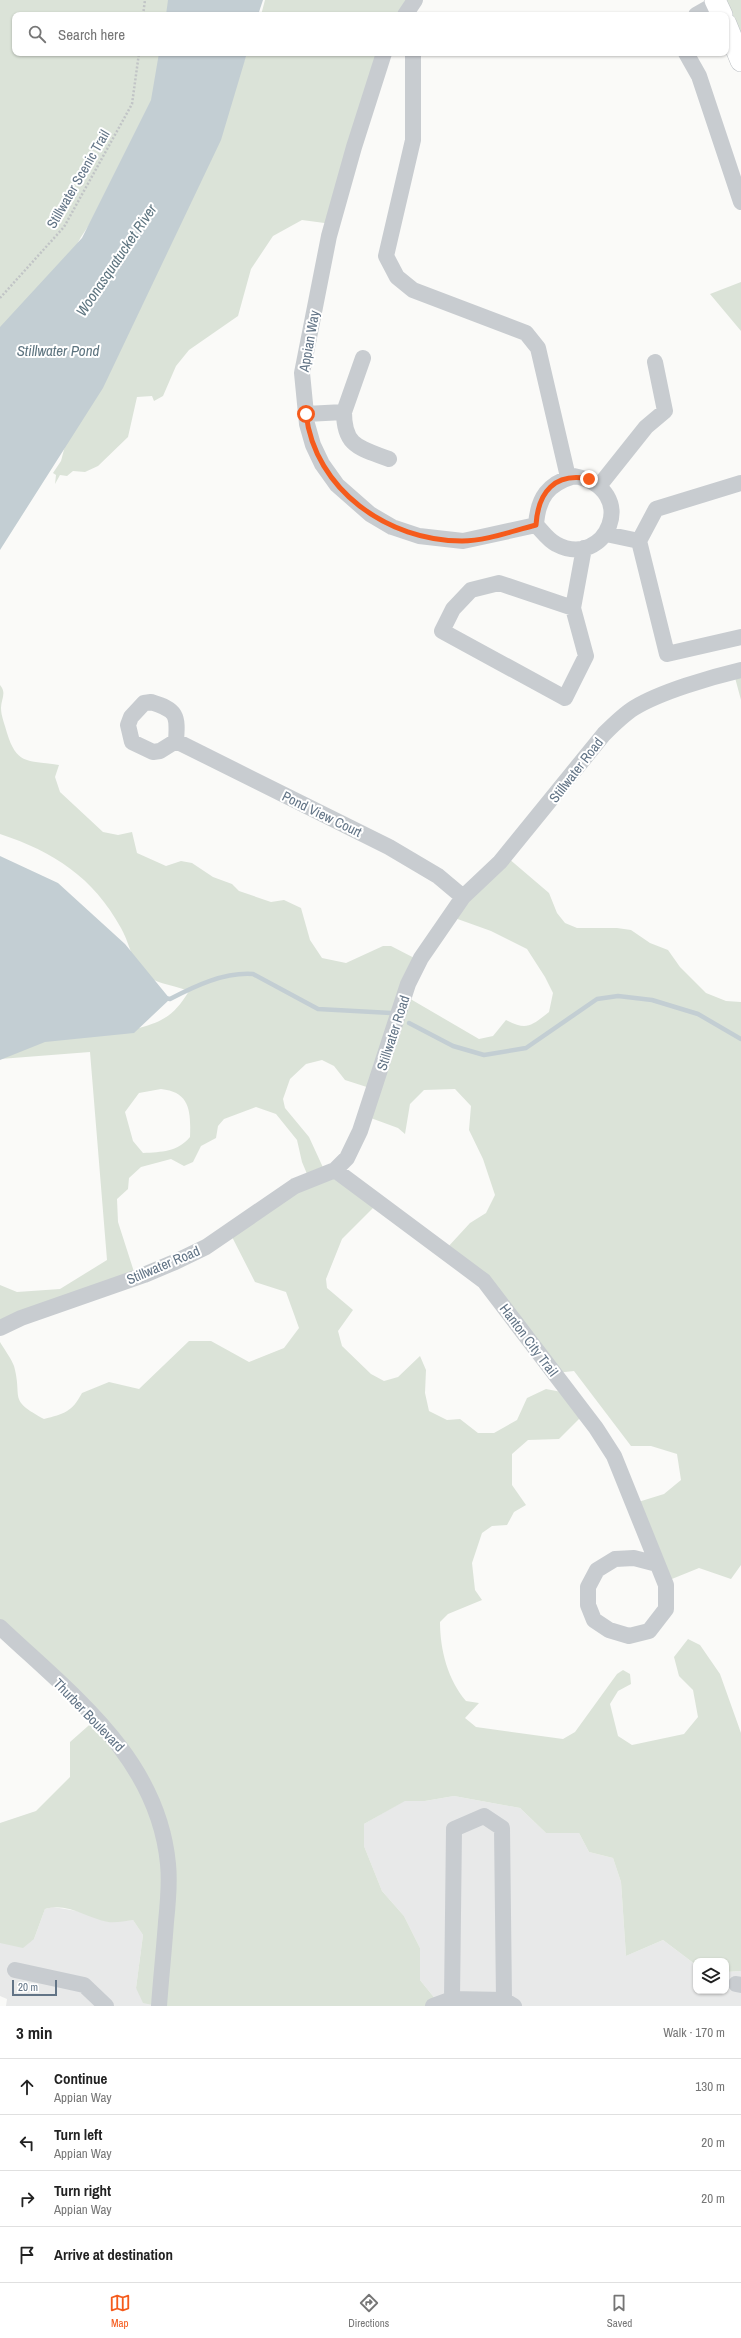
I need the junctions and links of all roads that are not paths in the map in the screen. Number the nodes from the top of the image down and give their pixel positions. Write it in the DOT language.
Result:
graph roads {
  1 [pos="718,6"];
  2 [pos="703,12"];
  3 [pos="729,31"];
  4 [pos="383,56"];
  5 [pos="413,56"];
  6 [pos="688,56"];
  7 [pos="741,60"];
  8 [pos="741,202"];
  9 [pos="363,358"];
  10 [pos="655,362"];
  11 [pos="344,412"];
  12 [pos="306,414"];
  13 [pos="389,459"];
  14 [pos="568,477"];
  15 [pos="741,484"];
  16 [pos="599,486"];
  17 [pos="536,525"];
  18 [pos="606,534"];
  19 [pos="639,541"];
  20 [pos="584,548"];
  21 [pos="573,608"];
  22 [pos="741,636"];
  23 [pos="741,670"];
  24 [pos="176,741"];
  25 [pos="463,897"];
  26 [pos="334,1170"];
  27 [pos="0,1328"];
  28 [pos="656,1564"];
  29 [pos="0,1627"];
  30 [pos="15,1970"];
  31 [pos="452,1999"];
  32 [pos="509,2003"];
  33 [pos="106,2006"];
  34 [pos="158,2006"];
  35 [pos="433,2006"];
  1 -- 2 [label="street"];
  3 -- 7 [label="main road"];
  4 -- 12 [label="street, Appian Way"];
  5 -- 14 [label="street"];
  6 -- 8 [label="street"];
  9 -- 11 [label="street"];
  10 -- 16 [label="street"];
  11 -- 12 [label="street"];
  11 -- 13 [label="street"];
  12 -- 17 [label="street, Appian Way"];
  14 -- 16 [label="street"];
  14 -- 17 [label="street"];
  15 -- 19 [label="street"];
  16 -- 18 [label="street"];
  17 -- 20 [label="street"];
  18 -- 19 [label="street"];
  18 -- 20 [label="street"];
  19 -- 22 [label="street"];
  20 -- 21 [label="street"];
  21 -- 21 [label="street"];
  23 -- 25 [label="street, Stillwater Road"];
  24 -- 25 [label="street, Pond View Court"];
  25 -- 26 [label="street, Stillwater Road"];
  26 -- 27 [label="street, Stillwater Road"];
  26 -- 28 [label="street, Hanton City Trail"];
  28 -- 28 [label="street"];
  29 -- 34 [label="street, Thurber Boulevard"];
  30 -- 33 [label="street"];
  31 -- 32 [label="street"];
  31 -- 32 [label="street"];
  31 -- 35 [label="street"];
}
